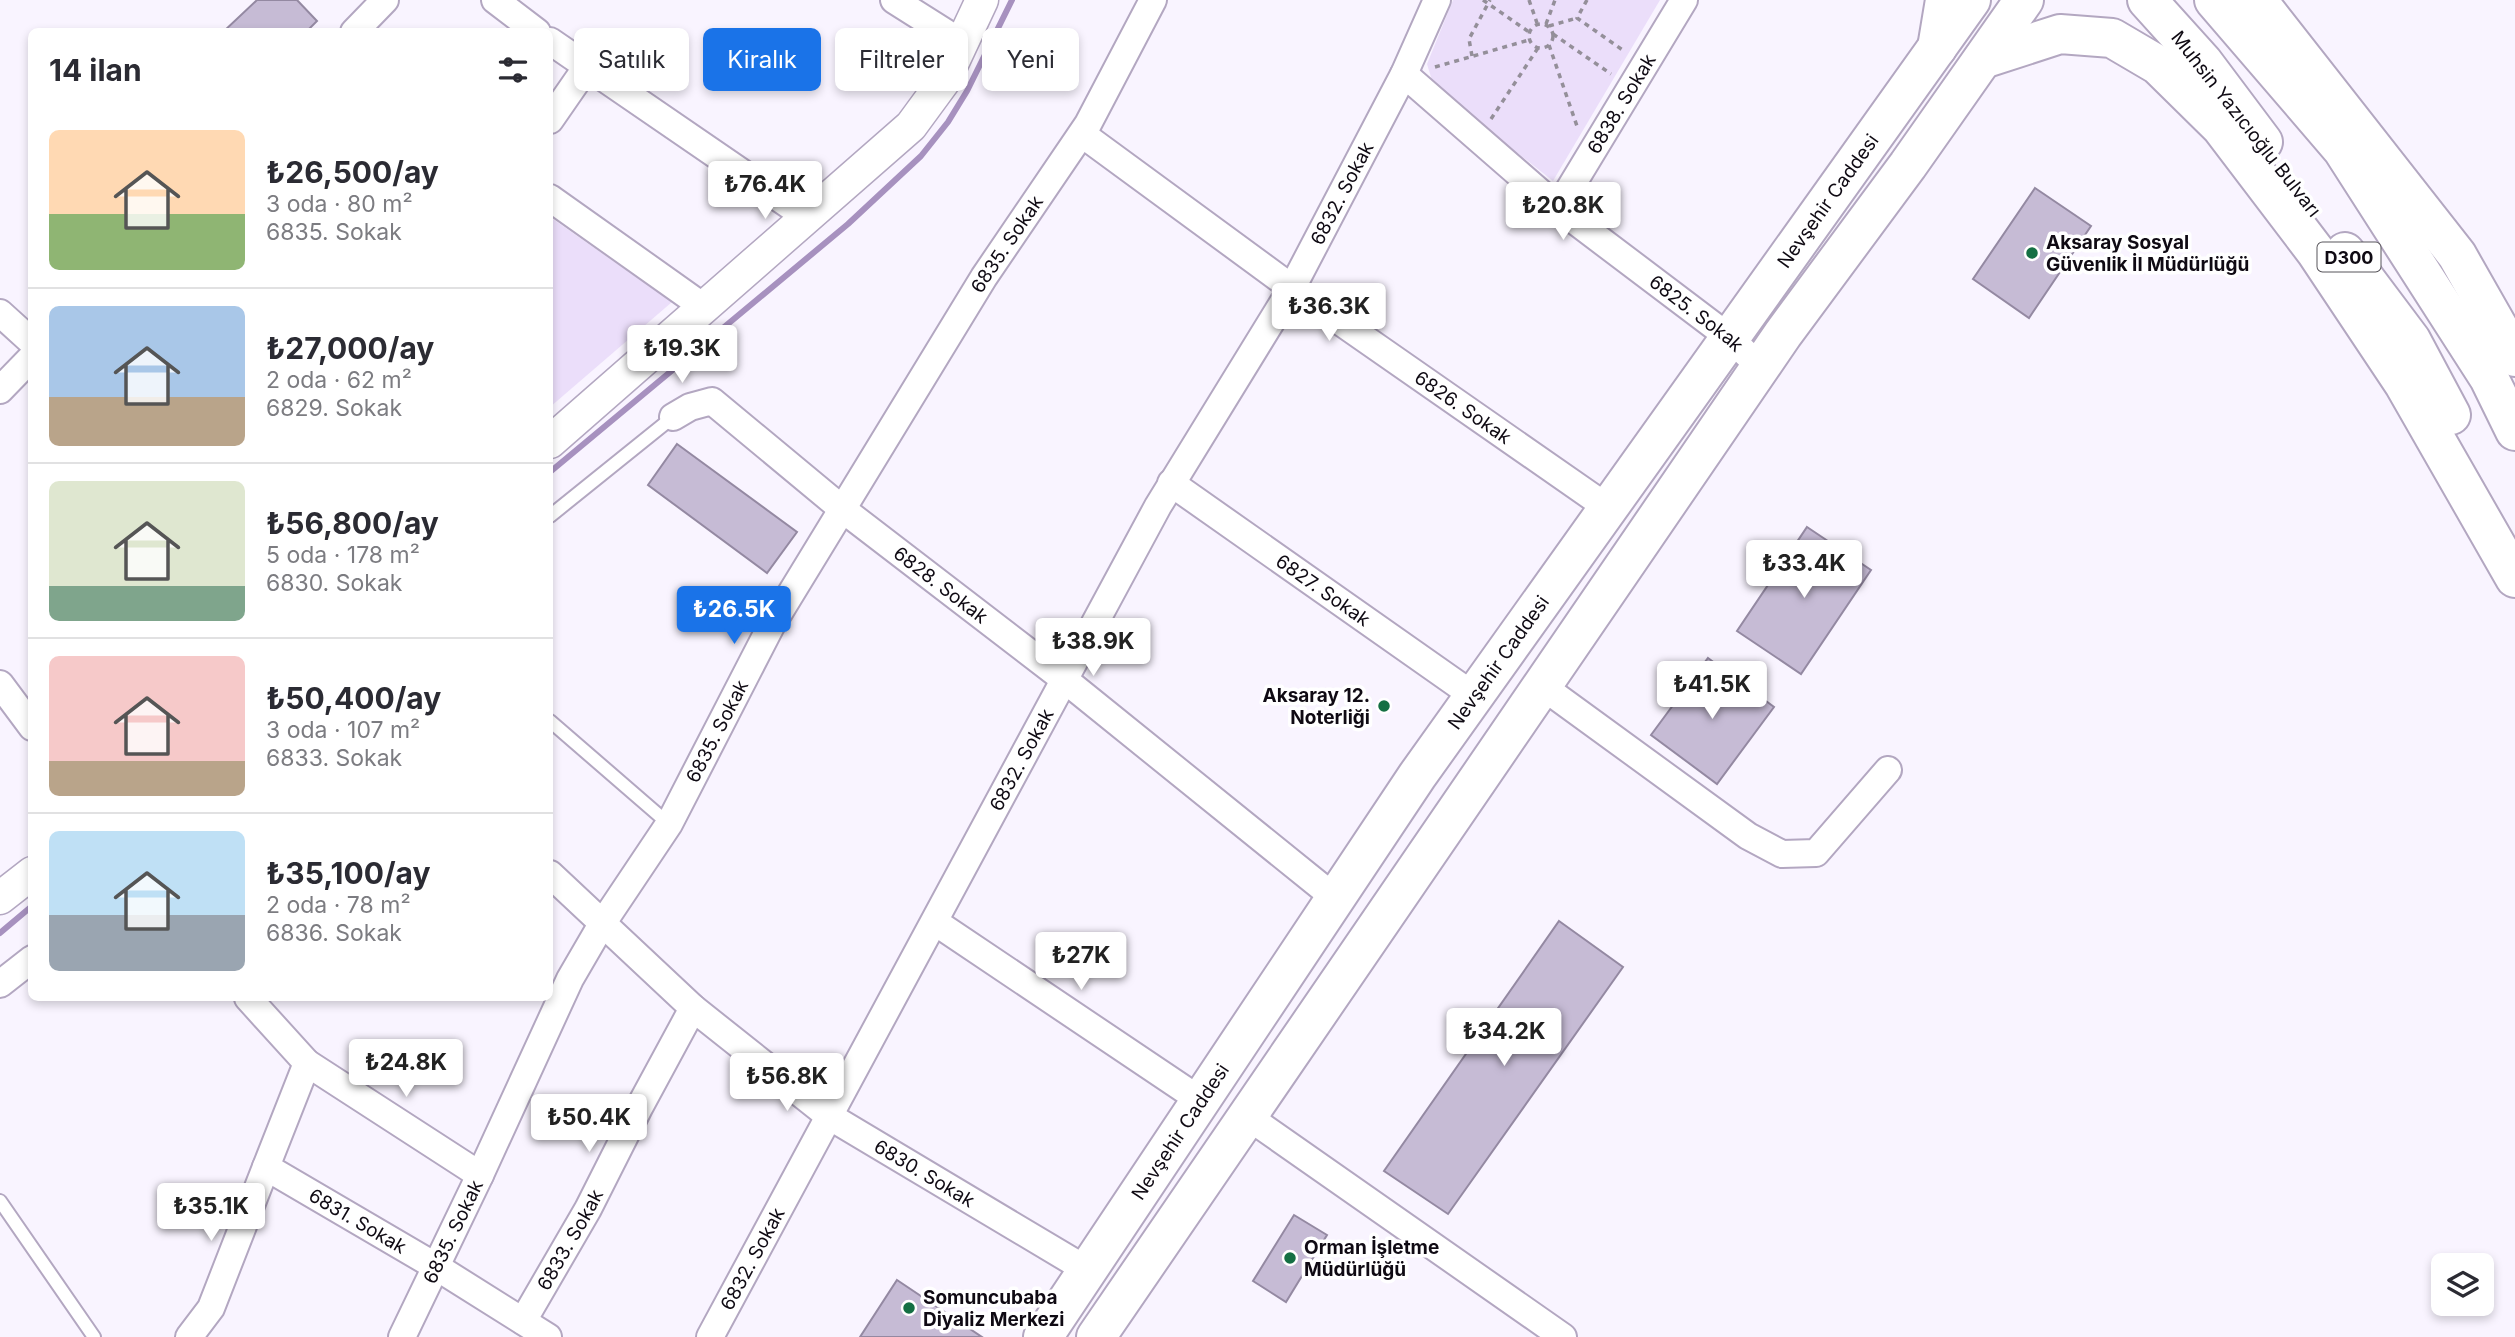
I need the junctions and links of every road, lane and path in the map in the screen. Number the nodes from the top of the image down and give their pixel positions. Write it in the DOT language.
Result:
graph roads {
  1 [pos="385,0"];
  2 [pos="495,0"];
  3 [pos="894,0"];
  4 [pos="982,0"];
  5 [pos="1153,0"];
  6 [pos="1437,0"];
  7 [pos="1483,0"];
  8 [pos="1529,0"];
  9 [pos="1555,0"];
  10 [pos="1587,0"];
  11 [pos="1684,0"];
  12 [pos="1945,0"];
  13 [pos="1972,0"];
  14 [pos="2024,0"];
  15 [pos="2147,0"];
  16 [pos="2214,0"];
  17 [pos="2257,0"];
  18 [pos="1489,2"];
  19 [pos="1577,18"];
  20 [pos="1537,23"];
  21 [pos="1547,25"];
  22 [pos="358,28"];
  23 [pos="532,28"];
  24 [pos="938,28"];
  25 [pos="968,30"];
  26 [pos="1529,32"];
  27 [pos="1553,34"];
  28 [pos="1529,40"];
  29 [pos="553,43"];
  30 [pos="1549,45"];
  31 [pos="1538,48"];
  32 [pos="1937,48"];
  33 [pos="1624,51"];
  34 [pos="1440,56"];
  35 [pos="1472,57"];
  36 [pos="574,59"];
  37 [pos="1983,59"];
  38 [pos="1404,74"];
  39 [pos="1611,74"];
  40 [pos="574,85"];
  41 [pos="620,91"];
  42 [pos="937,91"];
  43 [pos="553,116"];
  44 [pos="1489,124"];
  45 [pos="1578,129"];
  46 [pos="1082,134"];
  47 [pos="553,200"];
  48 [pos="1558,208"];
  49 [pos="808,218"];
  50 [pos="1292,288"];
  51 [pos="705,308"];
  52 [pos="0,313"];
  53 [pos="28,338"];
  54 [pos="1730,338"];
  55 [pos="2515,357"];
  56 [pos="28,361"];
  57 [pos="1760,366"];
  58 [pos="0,390"];
  59 [pos="673,417"];
  60 [pos="2515,430"];
  61 [pos="553,439"];
  62 [pos="1171,483"];
  63 [pos="841,508"];
  64 [pos="1608,508"];
  65 [pos="553,514"];
  66 [pos="2515,537"];
  67 [pos="2515,578"];
  68 [pos="1065,680"];
  69 [pos="0,684"];
  70 [pos="1542,685"];
  71 [pos="1474,695"];
  72 [pos="28,722"];
  73 [pos="553,724"];
  74 [pos="1888,770"];
  75 [pos="669,824"];
  76 [pos="28,876"];
  77 [pos="553,877"];
  78 [pos="0,898"];
  79 [pos="1335,898"];
  80 [pos="935,922"];
  81 [pos="602,924"];
  82 [pos="28,962"];
  83 [pos="0,984"];
  84 [pos="251,1001"];
  85 [pos="694,1009"];
  86 [pos="307,1063"];
  87 [pos="1200,1100"];
  88 [pos="829,1116"];
  89 [pos="1247,1116"];
  90 [pos="266,1167"];
  91 [pos="480,1175"];
  92 [pos="0,1201"];
  93 [pos="435,1266"];
  94 [pos="1087,1270"];
  95 [pos="211,1308"];
  96 [pos="523,1321"];
  97 [pos="94,1337"];
  98 [pos="189,1337"];
  99 [pos="203,1337"];
  100 [pos="401,1337"];
  101 [pos="548,1337"];
  102 [pos="710,1337"];
  103 [pos="1042,1337"];
  104 [pos="1096,1337"];
  105 [pos="1563,1337"];
  1 -- 22 [label="street"];
  2 -- 23 [label="street"];
  3 -- 24 [label="street"];
  4 -- 25 [label="street"];
  5 -- 46 [label="street, 6835. Sokak"];
  6 -- 38 [label="street, 6832. Sokak"];
  7 -- 18 [label="path"];
  8 -- 20 [label="path"];
  9 -- 21 [label="path"];
  10 -- 19 [label="path"];
  11 -- 48 [label="street, 6838. Sokak"];
  12 -- 32 [label="main road"];
  13 -- 32 [label="main road, Nevşehir Caddesi"];
  14 -- 37 [label="main road"];
  15 -- 66 [label="main road, Muhsin Yazıcıoğlu Bulvarı / D300"];
  16 -- 60 [label="main road, D300"];
  17 -- 55 [label="main road"];
  18 -- 26 [label="path"];
  18 -- 35 [label="path"];
  19 -- 21 [label="path"];
  19 -- 33 [label="path"];
  20 -- 21 [label="path"];
  20 -- 26 [label="path"];
  21 -- 27 [label="path"];
  26 -- 28 [label="path"];
  27 -- 30 [label="path"];
  27 -- 39 [label="path"];
  28 -- 31 [label="path"];
  28 -- 35 [label="path"];
  29 -- 36 [label="street"];
  30 -- 31 [label="path"];
  30 -- 45 [label="path"];
  31 -- 44 [label="path"];
  32 -- 54 [label="main road, Nevşehir Caddesi"];
  34 -- 35 [label="path"];
  37 -- 57 [label="main road"];
  37 -- 67 [label="main road"];
  38 -- 48 [label="street, 6825. Sokak"];
  38 -- 50 [label="street, 6832. Sokak"];
  40 -- 43 [label="street"];
  41 -- 49 [label="street"];
  42 -- 49 [label="street"];
  46 -- 50 [label="street, 6826. Sokak"];
  46 -- 63 [label="street, 6835. Sokak"];
  47 -- 51 [label="street"];
  48 -- 54 [label="street, 6825. Sokak"];
  49 -- 51 [label="street"];
  50 -- 62 [label="street, 6832. Sokak"];
  50 -- 64 [label="street, 6826. Sokak"];
  51 -- 61 [label="street"];
  52 -- 53 [label="street"];
  54 -- 57 [label="street, 6825. Sokak"];
  54 -- 64 [label="main road, Nevşehir Caddesi"];
  56 -- 58 [label="street"];
  57 -- 70 [label="main road"];
  59 -- 63 [label="street, 6828. Sokak"];
  59 -- 65 [label="lane"];
  62 -- 68 [label="street, 6832. Sokak"];
  62 -- 71 [label="street, 6827. Sokak"];
  63 -- 68 [label="street, 6828. Sokak"];
  63 -- 75 [label="street, 6835. Sokak"];
  64 -- 71 [label="main road, Nevşehir Caddesi"];
  68 -- 79 [label="street, 6828. Sokak"];
  68 -- 80 [label="street, 6832. Sokak"];
  69 -- 72 [label="street"];
  70 -- 74 [label="street"];
  70 -- 89 [label="main road"];
  71 -- 79 [label="main road, Nevşehir Caddesi"];
  73 -- 75 [label="lane"];
  75 -- 81 [label="street, 6835. Sokak"];
  76 -- 78 [label="street"];
  77 -- 81 [label="street, 6830. Sokak"];
  79 -- 87 [label="main road, Nevşehir Caddesi"];
  80 -- 87 [label="street"];
  80 -- 88 [label="street, 6832. Sokak"];
  81 -- 85 [label="street, 6830. Sokak"];
  81 -- 91 [label="street, 6835. Sokak"];
  82 -- 83 [label="street"];
  84 -- 86 [label="street"];
  85 -- 88 [label="street, 6830. Sokak"];
  85 -- 96 [label="street, 6833. Sokak"];
  86 -- 90 [label="street"];
  86 -- 91 [label="street"];
  87 -- 94 [label="main road, Nevşehir Caddesi"];
  88 -- 94 [label="street, 6830. Sokak"];
  88 -- 102 [label="street, 6832. Sokak"];
  89 -- 104 [label="main road"];
  89 -- 105 [label="street"];
  90 -- 93 [label="street, 6831. Sokak"];
  90 -- 95 [label="street"];
  91 -- 93 [label="street, 6835. Sokak"];
  92 -- 97 [label="lane"];
  93 -- 96 [label="street, 6831. Sokak"];
  93 -- 100 [label="street, 6835. Sokak"];
  94 -- 103 [label="main road, Nevşehir Caddesi"];
  95 -- 98 [label="street"];
  95 -- 99 [label="street"];
  96 -- 101 [label="street, 6831. Sokak"];
}
